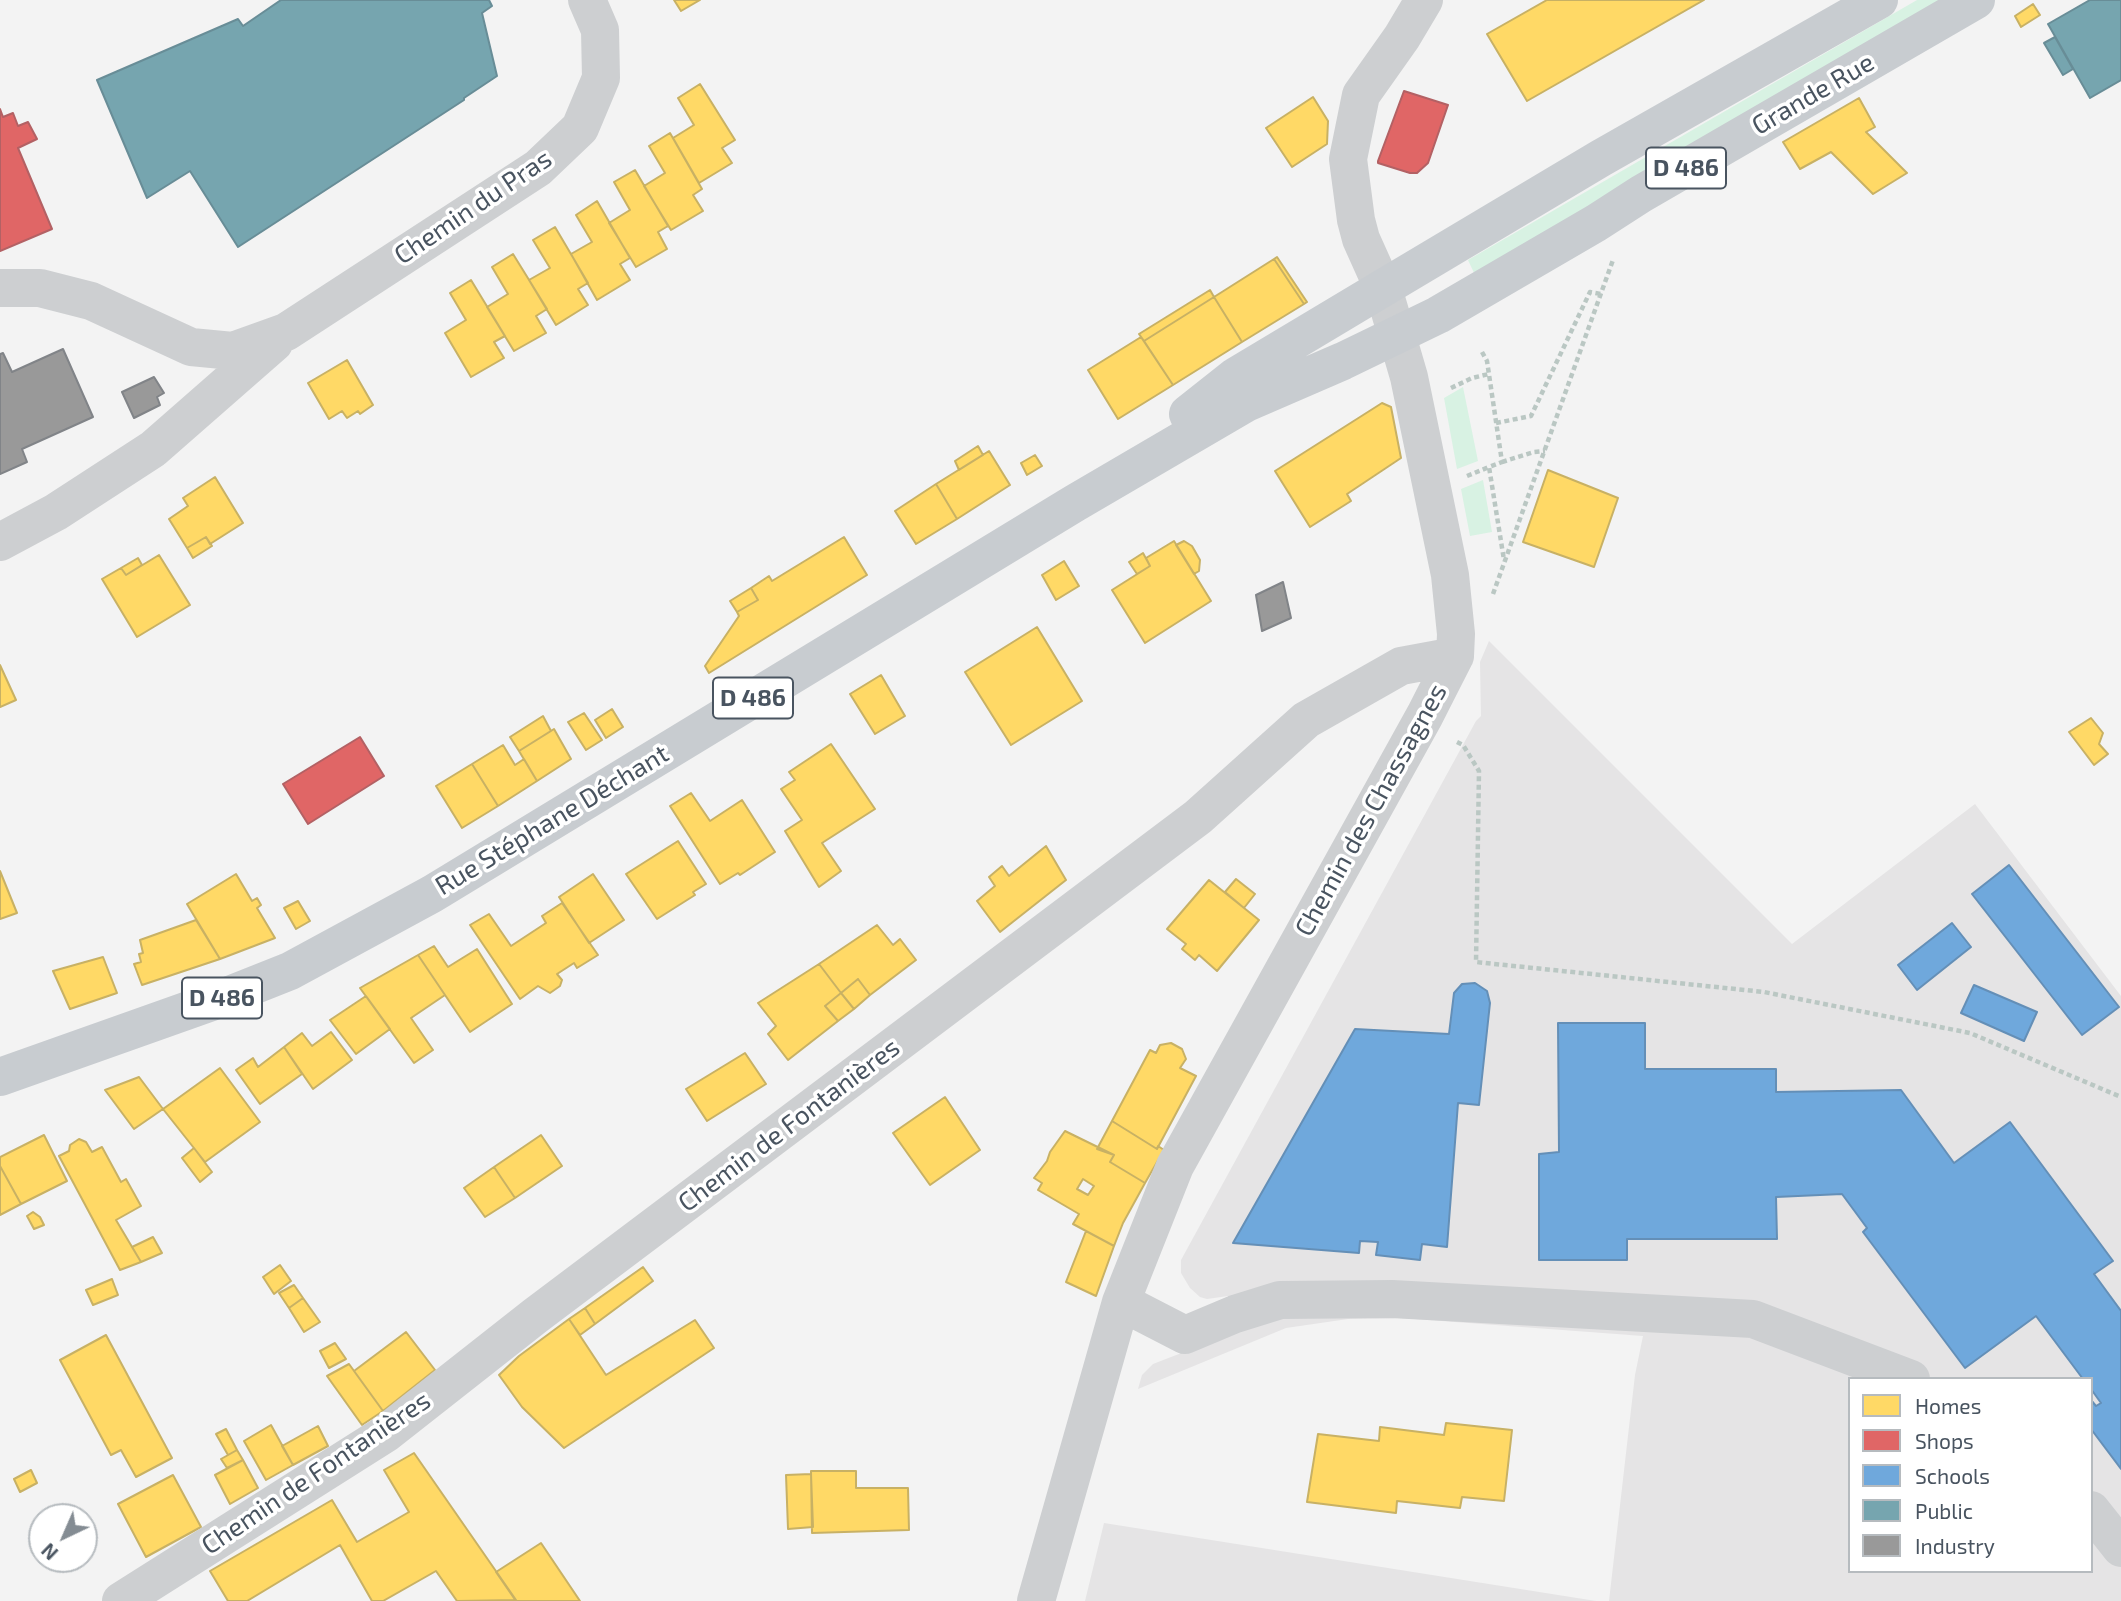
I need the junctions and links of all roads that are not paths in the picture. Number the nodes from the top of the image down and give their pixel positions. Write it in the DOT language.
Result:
graph roads {
  1 [pos="587,0"];
  2 [pos="1424,0"];
  3 [pos="1879,0"];
  4 [pos="1976,0"];
  5 [pos="0,288"];
  6 [pos="1383,288"];
  7 [pos="286,332"];
  8 [pos="1397,335"];
  9 [pos="1074,503"];
  10 [pos="0,542"];
  11 [pos="1455,656"];
  12 [pos="0,1077"];
  13 [pos="1121,1302"];
  14 [pos="1906,1377"];
  15 [pos="2093,1513"];
  16 [pos="2121,1548"];
  17 [pos="134,1593"];
  18 [pos="1036,1601"];
  1 -- 7 [label="street, Chemin du Pras"];
  2 -- 6 [label="street, Chemin des Chassagnes"];
  3 -- 6 [label="main road, Grande Rue / D 486"];
  4 -- 8 [label="main road, Grande Rue / D 486"];
  5 -- 7 [label="street, Chemin du Pras"];
  6 -- 8 [label="street, Chemin des Chassagnes"];
  6 -- 9 [label="main road, Rue Stéphane Déchant / D 486"];
  7 -- 10 [label="street, Chemin du Pras"];
  8 -- 9 [label="main road, Rue Stéphane Déchant / D 486"];
  8 -- 11 [label="street, Chemin des Chassagnes"];
  9 -- 12 [label="main road, Rue Stéphane Déchant / D 486"];
  11 -- 13 [label="street, Chemin des Chassagnes"];
  11 -- 17 [label="street, Chemin de Fontanières"];
  13 -- 14 [label="street"];
  13 -- 18 [label="street, Chemin des Chassagnes"];
  15 -- 16 [label="street"];
}
